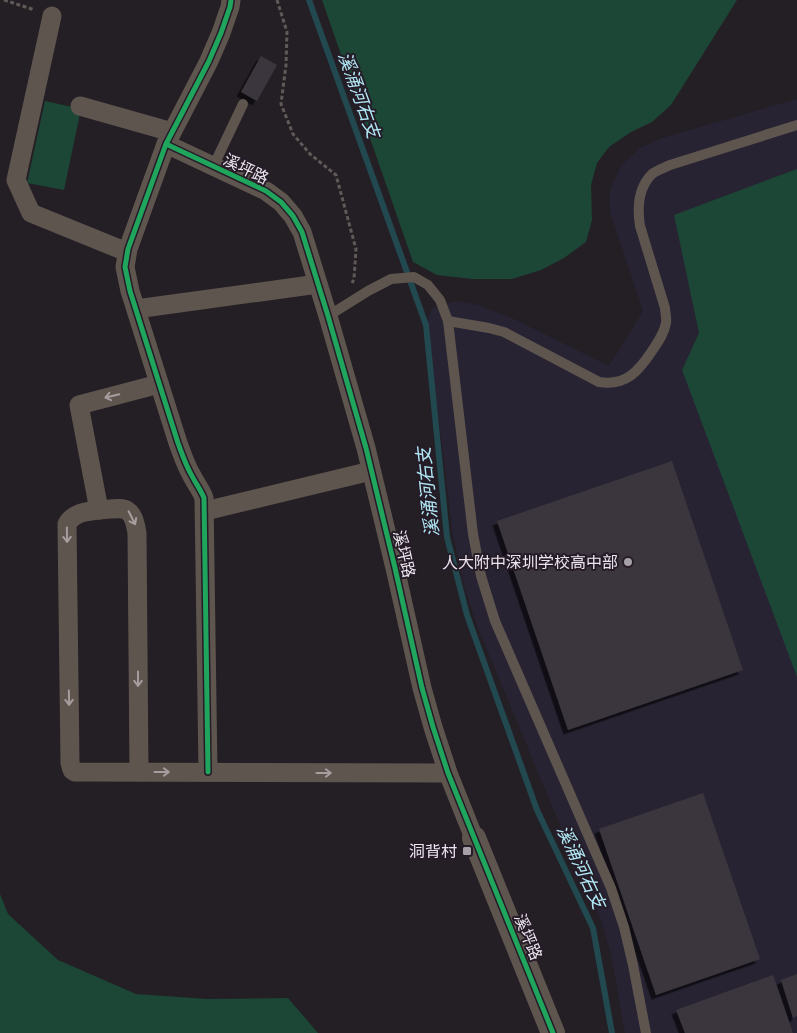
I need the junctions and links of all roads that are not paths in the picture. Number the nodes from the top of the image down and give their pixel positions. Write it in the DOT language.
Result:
graph roads {
  1 [pos="230,0"];
  2 [pos="52,16"];
  3 [pos="244,104"];
  4 [pos="80,106"];
  5 [pos="797,126"];
  6 [pos="169,138"];
  7 [pos="213,166"];
  8 [pos="127,252"];
  9 [pos="318,284"];
  10 [pos="136,309"];
  11 [pos="328,316"];
  12 [pos="448,321"];
  13 [pos="160,384"];
  14 [pos="371,471"];
  15 [pos="99,510"];
  16 [pos="205,511"];
  17 [pos="139,772"];
  18 [pos="208,772"];
  19 [pos="448,773"];
  20 [pos="474,838"];
  21 [pos="553,1033"];
  22 [pos="646,1033"];
  1 -- 6 [label="street"];
  2 -- 8 [label="street"];
  3 -- 7 [label="lane"];
  4 -- 6 [label="street, 溪坪路"];
  5 -- 12 [label="lane"];
  6 -- 7 [label="street, 溪坪路"];
  6 -- 8 [label="street"];
  7 -- 9 [label="street, 溪坪路"];
  8 -- 10 [label="street"];
  9 -- 10 [label="street"];
  9 -- 11 [label="street, 溪坪路"];
  10 -- 13 [label="street"];
  11 -- 12 [label="lane"];
  11 -- 14 [label="street, 溪坪路"];
  12 -- 22 [label="lane"];
  13 -- 15 [label="street, one-way"];
  13 -- 16 [label="street"];
  14 -- 16 [label="street"];
  14 -- 19 [label="street, 溪坪路"];
  15 -- 17 [label="street, one-way"];
  15 -- 17 [label="street, one-way"];
  16 -- 18 [label="street"];
  17 -- 18 [label="street, one-way"];
  18 -- 19 [label="street, one-way"];
  19 -- 20 [label="street, 溪坪路"];
  20 -- 21 [label="street, 溪坪路"];
}
